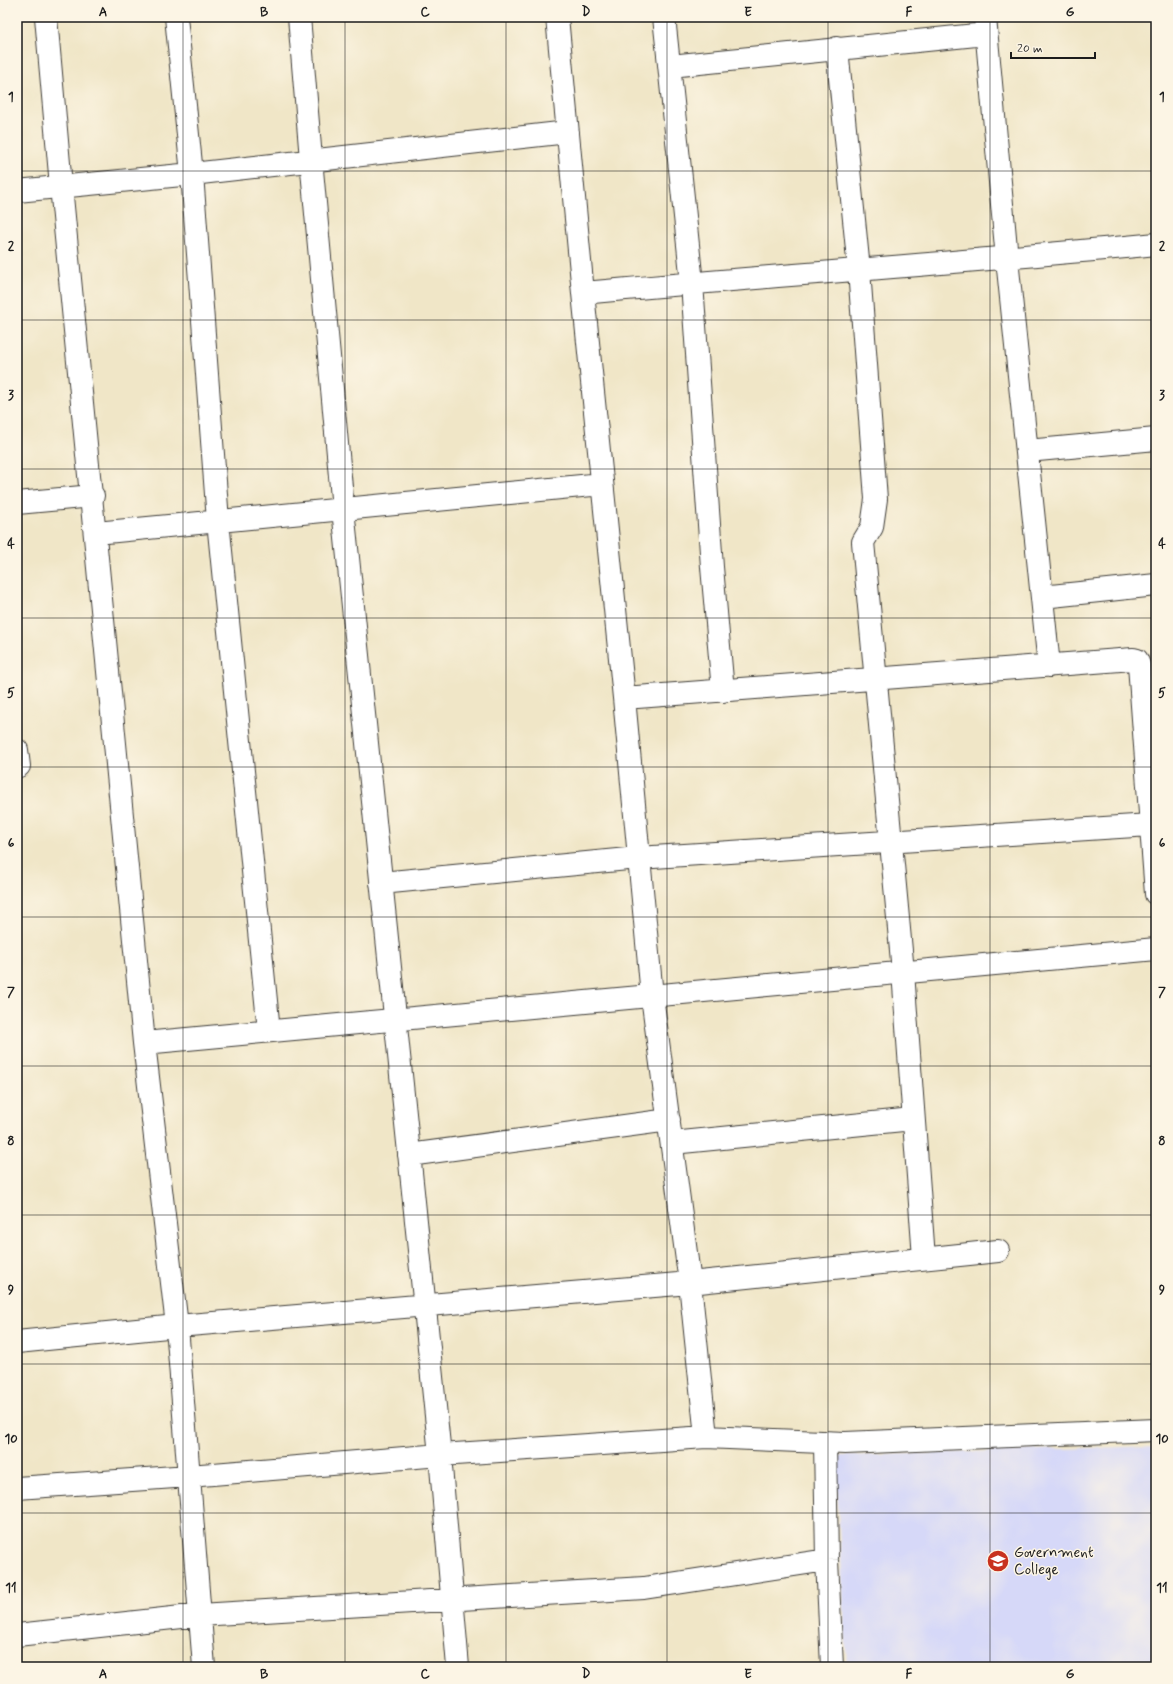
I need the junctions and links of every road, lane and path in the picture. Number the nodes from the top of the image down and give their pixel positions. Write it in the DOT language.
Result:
graph roads {
  1 [pos="46,17"];
  2 [pos="176,17"];
  3 [pos="299,17"];
  4 [pos="557,17"];
  5 [pos="664,17"];
  6 [pos="986,25"];
  7 [pos="837,48"];
  8 [pos="670,66"];
  9 [pos="568,132"];
  10 [pos="311,159"];
  11 [pos="192,174"];
  12 [pos="61,186"];
  13 [pos="17,191"];
  14 [pos="1156,244"];
  15 [pos="1007,259"];
  16 [pos="859,270"];
  17 [pos="692,283"];
  18 [pos="583,293"];
  19 [pos="1156,439"];
  20 [pos="1027,451"];
  21 [pos="602,484"];
  22 [pos="92,496"];
  23 [pos="17,503"];
  24 [pos="343,509"];
  25 [pos="218,522"];
  26 [pos="96,534"];
  27 [pos="1156,585"];
  28 [pos="1042,597"];
  29 [pos="1049,666"];
  30 [pos="874,679"];
  31 [pos="723,691"];
  32 [pos="624,698"];
  33 [pos="1150,750"];
  34 [pos="1150,824"];
  35 [pos="890,841"];
  36 [pos="638,858"];
  37 [pos="381,883"];
  38 [pos="1156,894"];
  39 [pos="1156,949"];
  40 [pos="903,972"];
  41 [pos="652,996"];
  42 [pos="395,1020"];
  43 [pos="269,1031"];
  44 [pos="144,1043"];
  45 [pos="913,1119"];
  46 [pos="669,1120"];
  47 [pos="672,1144"];
  48 [pos="409,1155"];
  49 [pos="998,1251"];
  50 [pos="924,1258"];
  51 [pos="690,1283"];
  52 [pos="425,1306"];
  53 [pos="177,1326"];
  54 [pos="17,1342"];
  55 [pos="1156,1430"];
  56 [pos="706,1436"];
  57 [pos="825,1442"];
  58 [pos="440,1455"];
  59 [pos="189,1476"];
  60 [pos="17,1488"];
  61 [pos="827,1560"];
  62 [pos="452,1599"];
  63 [pos="200,1615"];
  64 [pos="17,1635"];
  65 [pos="204,1667"];
  66 [pos="458,1667"];
  67 [pos="832,1667"];
  1 -- 12 [label="street"];
  2 -- 11 [label="street"];
  3 -- 10 [label="street"];
  4 -- 9 [label="street"];
  5 -- 8 [label="street"];
  6 -- 7 [label="street"];
  6 -- 15 [label="street"];
  7 -- 8 [label="street"];
  7 -- 16 [label="street"];
  8 -- 17 [label="street"];
  9 -- 10 [label="street"];
  9 -- 18 [label="street"];
  10 -- 11 [label="street"];
  10 -- 24 [label="street"];
  11 -- 12 [label="street"];
  11 -- 25 [label="street"];
  12 -- 13 [label="street"];
  12 -- 22 [label="street"];
  14 -- 15 [label="street"];
  15 -- 16 [label="street"];
  15 -- 20 [label="street"];
  16 -- 17 [label="street"];
  16 -- 30 [label="street"];
  17 -- 18 [label="street"];
  17 -- 31 [label="street"];
  18 -- 21 [label="street"];
  19 -- 20 [label="street"];
  20 -- 28 [label="street"];
  21 -- 24 [label="street"];
  21 -- 32 [label="street"];
  22 -- 23 [label="street"];
  22 -- 26 [label="street"];
  24 -- 25 [label="street"];
  24 -- 37 [label="street"];
  25 -- 26 [label="street"];
  25 -- 43 [label="street"];
  26 -- 44 [label="street"];
  27 -- 28 [label="street"];
  28 -- 29 [label="street"];
  29 -- 30 [label="street"];
  29 -- 33 [label="street"];
  30 -- 31 [label="street"];
  30 -- 35 [label="street"];
  31 -- 32 [label="street"];
  32 -- 36 [label="street"];
  33 -- 34 [label="street"];
  34 -- 35 [label="street"];
  34 -- 38 [label="street"];
  35 -- 36 [label="street"];
  35 -- 40 [label="street"];
  36 -- 37 [label="street"];
  36 -- 41 [label="street"];
  37 -- 42 [label="street"];
  39 -- 40 [label="street"];
  40 -- 41 [label="street"];
  40 -- 45 [label="street"];
  41 -- 42 [label="street"];
  41 -- 46 [label="street"];
  42 -- 43 [label="street"];
  42 -- 48 [label="street"];
  43 -- 44 [label="street"];
  44 -- 53 [label="street"];
  45 -- 47 [label="street"];
  45 -- 50 [label="street"];
  46 -- 47 [label="street"];
  46 -- 48 [label="street"];
  47 -- 51 [label="street"];
  48 -- 52 [label="street"];
  49 -- 50 [label="street"];
  50 -- 51 [label="street"];
  51 -- 52 [label="street"];
  51 -- 56 [label="street"];
  52 -- 53 [label="street"];
  52 -- 58 [label="street"];
  53 -- 54 [label="street"];
  53 -- 59 [label="street"];
  55 -- 57 [label="street"];
  56 -- 57 [label="street"];
  56 -- 58 [label="street"];
  57 -- 61 [label="street"];
  58 -- 59 [label="street"];
  58 -- 62 [label="street"];
  59 -- 60 [label="street"];
  59 -- 63 [label="street"];
  61 -- 62 [label="street"];
  61 -- 67 [label="street"];
  62 -- 63 [label="street"];
  62 -- 66 [label="street"];
  63 -- 64 [label="street"];
  63 -- 65 [label="street"];
}
